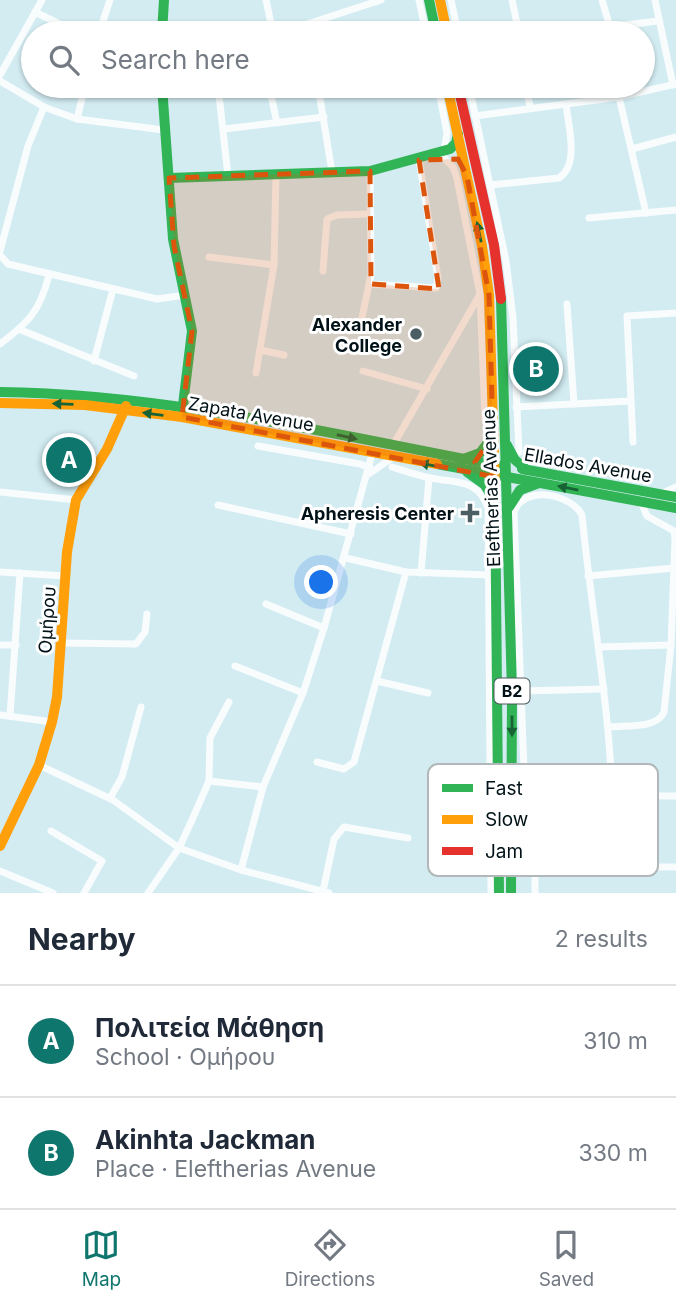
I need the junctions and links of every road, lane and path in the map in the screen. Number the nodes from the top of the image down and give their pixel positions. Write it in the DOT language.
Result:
graph roads {
  1 [pos="42,0"];
  2 [pos="110,0"];
  3 [pos="164,0"];
  4 [pos="266,0"];
  5 [pos="346,0"];
  6 [pos="381,0"];
  7 [pos="419,0"];
  8 [pos="429,0"];
  9 [pos="440,0"];
  10 [pos="451,0"];
  11 [pos="512,0"];
  12 [pos="602,0"];
  13 [pos="655,0"];
  14 [pos="348,9"];
  15 [pos="34,12"];
  16 [pos="29,21"];
  17 [pos="53,21"];
  18 [pos="103,21"];
  19 [pos="163,21"];
  20 [pos="270,21"];
  21 [pos="323,21"];
  22 [pos="423,21"];
  23 [pos="433,21"];
  24 [pos="444,21"];
  25 [pos="455,21"];
  26 [pos="516,21"];
  27 [pos="608,21"];
  28 [pos="655,21"];
  29 [pos="658,21"];
  30 [pos="21,36"];
  31 [pos="0,75"];
  32 [pos="0,81"];
  33 [pos="675,84"];
  34 [pos="655,89"];
  35 [pos="21,93"];
  36 [pos="29,98"];
  37 [pos="82,98"];
  38 [pos="163,98"];
  39 [pos="220,98"];
  40 [pos="271,98"];
  41 [pos="320,98"];
  42 [pos="440,98"];
  43 [pos="450,98"];
  44 [pos="461,98"];
  45 [pos="471,98"];
  46 [pos="528,98"];
  47 [pos="611,98"];
  48 [pos="619,98"];
  49 [pos="566,104"];
  50 [pos="44,107"];
  51 [pos="530,107"];
  52 [pos="475,116"];
  53 [pos="324,117"];
  54 [pos="77,119"];
  55 [pos="276,123"];
  56 [pos="224,129"];
  57 [pos="164,130"];
  58 [pos="458,134"];
  59 [pos="676,138"];
  60 [pos="632,149"];
  61 [pos="443,155"];
  62 [pos="422,159"];
  63 [pos="332,172"];
  64 [pos="370,172"];
  65 [pos="276,174"];
  66 [pos="228,176"];
  67 [pos="467,176"];
  68 [pos="169,178"];
  69 [pos="490,185"];
  70 [pos="676,210"];
  71 [pos="646,213"];
  72 [pos="371,214"];
  73 [pos="4,216"];
  74 [pos="589,218"];
  75 [pos="0,256"];
  76 [pos="209,257"];
  77 [pos="275,265"];
  78 [pos="323,271"];
  79 [pos="49,275"];
  80 [pos="370,284"];
  81 [pos="113,289"];
  82 [pos="480,294"];
  83 [pos="186,295"];
  84 [pos="567,304"];
  85 [pos="676,313"];
  86 [pos="361,323"];
  87 [pos="21,330"];
  88 [pos="0,344"];
  89 [pos="509,347"];
  90 [pos="260,350"];
  91 [pos="284,355"];
  92 [pos="94,361"];
  93 [pos="363,371"];
  94 [pos="256,373"];
  95 [pos="134,376"];
  96 [pos="427,388"];
  97 [pos="0,392"];
  98 [pos="129,399"];
  99 [pos="630,401"];
  100 [pos="0,403"];
  101 [pos="574,404"];
  102 [pos="516,407"];
  103 [pos="125,410"];
  104 [pos="182,412"];
  105 [pos="485,419"];
  106 [pos="493,436"];
  107 [pos="505,438"];
  108 [pos="633,442"];
  109 [pos="258,446"];
  110 [pos="519,452"];
  111 [pos="372,454"];
  112 [pos="392,457"];
  113 [pos="461,460"];
  114 [pos="495,466"];
  115 [pos="507,466"];
  116 [pos="527,470"];
  117 [pos="369,471"];
  118 [pos="467,472"];
  119 [pos="495,477"];
  120 [pos="429,478"];
  121 [pos="507,478"];
  122 [pos="539,483"];
  123 [pos="676,487"];
  124 [pos="0,492"];
  125 [pos="662,494"];
  126 [pos="676,497"];
  127 [pos="76,500"];
  128 [pos="641,502"];
  129 [pos="218,505"];
  130 [pos="676,508"];
  131 [pos="496,509"];
  132 [pos="511,513"];
  133 [pos="351,534"];
  134 [pos="346,558"];
  135 [pos="674,568"];
  136 [pos="0,572"];
  137 [pos="406,572"];
  138 [pos="20,573"];
  139 [pos="421,573"];
  140 [pos="490,575"];
  141 [pos="66,576"];
  142 [pos="588,576"];
  143 [pos="266,604"];
  144 [pos="147,614"];
  145 [pos="324,628"];
  146 [pos="61,643"];
  147 [pos="0,645"];
  148 [pos="16,645"];
  149 [pos="671,645"];
  150 [pos="599,647"];
  151 [pos="235,666"];
  152 [pos="377,681"];
  153 [pos="667,681"];
  154 [pos="676,682"];
  155 [pos="604,689"];
  156 [pos="522,691"];
  157 [pos="303,693"];
  158 [pos="428,693"];
  159 [pos="229,702"];
  160 [pos="141,707"];
  161 [pos="0,715"];
  162 [pos="10,716"];
  163 [pos="52,722"];
  164 [pos="610,727"];
  165 [pos="317,762"];
  166 [pos="494,764"];
  167 [pos="495,764"];
  168 [pos="512,764"];
  169 [pos="525,764"];
  170 [pos="611,764"];
  171 [pos="39,765"];
  172 [pos="209,781"];
  173 [pos="263,788"];
  174 [pos="658,795"];
  175 [pos="676,796"];
  176 [pos="110,799"];
  177 [pos="51,831"];
  178 [pos="408,838"];
  179 [pos="0,846"];
  180 [pos="179,848"];
  181 [pos="658,867"];
  182 [pos="676,867"];
  183 [pos="0,870"];
  184 [pos="241,870"];
  185 [pos="308,890"];
  186 [pos="326,892"];
  187 [pos="51,893"];
  188 [pos="84,893"];
  189 [pos="148,893"];
  1 -- 15 [label="street"];
  2 -- 18 [label="street"];
  3 -- 19 [label="main road"];
  4 -- 20 [label="street"];
  5 -- 14 [label="street"];
  6 -- 14 [label="street"];
  7 -- 22 [label="street"];
  8 -- 23 [label="main road"];
  9 -- 24 [label="main road"];
  10 -- 25 [label="street"];
  11 -- 26 [label="street"];
  12 -- 27 [label="street"];
  13 -- 29 [label="street"];
  14 -- 21 [label="street"];
  15 -- 16 [label="street"];
  15 -- 17 [label="street"];
  28 -- 29 [label="street"];
  29 -- 33 [label="street"];
  30 -- 31 [label="street"];
  32 -- 35 [label="street"];
  33 -- 34 [label="street"];
  36 -- 50 [label="street"];
  37 -- 54 [label="street"];
  38 -- 57 [label="main road"];
  39 -- 56 [label="street"];
  40 -- 55 [label="street"];
  41 -- 53 [label="street"];
  42 -- 61 [label="street"];
  43 -- 58 [label="main road, Eleftherias Avenue / B2"];
  44 -- 89 [label="main road, Eleftherias Avenue / B2"];
  45 -- 52 [label="street"];
  46 -- 51 [label="street"];
  47 -- 49 [label="street"];
  48 -- 60 [label="street"];
  49 -- 51 [label="street"];
  49 -- 69 [label="street"];
  50 -- 54 [label="street"];
  50 -- 73 [label="street"];
  51 -- 52 [label="street"];
  52 -- 69 [label="street"];
  53 -- 55 [label="street"];
  53 -- 63 [label="street"];
  54 -- 57 [label="street"];
  55 -- 56 [label="street"];
  56 -- 66 [label="street"];
  57 -- 68 [label="main road"];
  58 -- 61 [label="main road"];
  58 -- 67 [label="main road, Eleftherias Avenue / B2"];
  59 -- 60 [label="street"];
  60 -- 71 [label="street"];
  61 -- 62 [label="main road"];
  61 -- 67 [label="main road"];
  61 -- 82 [label="street"];
  62 -- 64 [label="main road"];
  62 -- 80 [label="street"];
  63 -- 64 [label="main road"];
  63 -- 65 [label="main road"];
  64 -- 72 [label="street"];
  65 -- 66 [label="main road"];
  65 -- 77 [label="street"];
  66 -- 68 [label="main road"];
  106 -- 67 [label="main road, Eleftherias Avenue / B2, one-way"];
  68 -- 83 [label="main road"];
  69 -- 89 [label="street"];
  70 -- 71 [label="street"];
  71 -- 74 [label="street"];
  72 -- 78 [label="street"];
  72 -- 80 [label="street"];
  73 -- 75 [label="street"];
  75 -- 79 [label="street"];
  76 -- 77 [label="street"];
  77 -- 90 [label="street"];
  79 -- 81 [label="street"];
  79 -- 87 [label="street"];
  80 -- 86 [label="street"];
  81 -- 83 [label="street"];
  81 -- 92 [label="street"];
  82 -- 96 [label="street"];
  82 -- 105 [label="street"];
  83 -- 104 [label="main road"];
  84 -- 101 [label="street"];
  85 -- 99 [label="street"];
  87 -- 88 [label="street"];
  87 -- 92 [label="street"];
  89 -- 102 [label="street"];
  89 -- 107 [label="main road, Eleftherias Avenue / B2"];
  90 -- 91 [label="street"];
  90 -- 94 [label="street"];
  92 -- 95 [label="street"];
  93 -- 96 [label="street"];
  96 -- 112 [label="street"];
  97 -- 98 [label="main road, Zapata Avenue"];
  98 -- 103 [label="main road, Ομήρου"];
  98 -- 104 [label="main road, Zapata Avenue"];
  99 -- 101 [label="street"];
  99 -- 108 [label="street"];
  103 -- 100 [label="main road, Zapata Avenue, one-way"];
  101 -- 102 [label="street"];
  102 -- 110 [label="street"];
  104 -- 103 [label="main road, Zapata Avenue, one-way"];
  103 -- 127 [label="main road, Ομήρου"];
  104 -- 111 [label="main road, Zapata Avenue"];
  104 -- 112 [label="main road, Zapata Avenue, one-way"];
  106 -- 113 [label="main road"];
  106 -- 114 [label="main road, Eleftherias Avenue / B2"];
  107 -- 115 [label="main road, Eleftherias Avenue / B2"];
  107 -- 116 [label="main road"];
  109 -- 117 [label="street"];
  111 -- 112 [label="main road, Zapata Avenue"];
  111 -- 117 [label="street"];
  112 -- 113 [label="main road, Zapata Avenue"];
  112 -- 117 [label="street"];
  118 -- 112 [label="main road, Zapata Avenue, one-way"];
  112 -- 120 [label="street"];
  113 -- 114 [label="main road, Zapata Avenue"];
  114 -- 115 [label="main road, Ellados Avenue"];
  114 -- 119 [label="main road, Eleftherias Avenue / B2"];
  115 -- 116 [label="main road, Ellados Avenue"];
  115 -- 121 [label="main road, Eleftherias Avenue / B2"];
  116 -- 125 [label="main road, Ellados Avenue"];
  117 -- 133 [label="street"];
  118 -- 119 [label="main road, Zapata Avenue"];
  118 -- 131 [label="main road"];
  119 -- 121 [label="main road, Ellados Avenue"];
  119 -- 131 [label="main road, Eleftherias Avenue / B2"];
  120 -- 139 [label="street"];
  120 -- 140 [label="street"];
  121 -- 122 [label="main road, Ellados Avenue"];
  121 -- 132 [label="main road, Eleftherias Avenue / B2"];
  128 -- 122 [label="main road, Ellados Avenue, one-way"];
  122 -- 132 [label="main road"];
  123 -- 125 [label="street"];
  124 -- 127 [label="street"];
  125 -- 126 [label="main road, Ellados Avenue"];
  127 -- 141 [label="main road, Ομήρου"];
  128 -- 130 [label="main road, Ellados Avenue"];
  128 -- 135 [label="street"];
  129 -- 133 [label="street"];
  131 -- 167 [label="main road, Eleftherias Avenue / B2"];
  132 -- 142 [label="street"];
  132 -- 156 [label="street"];
  132 -- 168 [label="main road, Eleftherias Avenue / B2, one-way"];
  133 -- 134 [label="street"];
  134 -- 137 [label="street"];
  134 -- 145 [label="street"];
  135 -- 142 [label="street"];
  135 -- 149 [label="street"];
  136 -- 138 [label="street"];
  137 -- 139 [label="street"];
  137 -- 152 [label="street"];
  138 -- 141 [label="street"];
  138 -- 148 [label="street"];
  139 -- 140 [label="street"];
  140 -- 166 [label="street"];
  141 -- 146 [label="main road, Ομήρου"];
  142 -- 150 [label="street"];
  143 -- 145 [label="street"];
  144 -- 146 [label="street"];
  145 -- 157 [label="street"];
  146 -- 163 [label="main road, Ομήρου"];
  147 -- 148 [label="street"];
  148 -- 162 [label="street"];
  149 -- 150 [label="street"];
  149 -- 153 [label="street"];
  150 -- 155 [label="street"];
  151 -- 157 [label="street"];
  152 -- 158 [label="street"];
  152 -- 165 [label="street"];
  153 -- 154 [label="street"];
  153 -- 164 [label="street"];
  155 -- 156 [label="street"];
  155 -- 164 [label="street"];
  156 -- 169 [label="street"];
  157 -- 173 [label="street"];
  159 -- 172 [label="street"];
  160 -- 176 [label="street"];
  161 -- 162 [label="street"];
  162 -- 163 [label="street"];
  163 -- 171 [label="main road, Ομήρου"];
  164 -- 170 [label="street"];
  171 -- 176 [label="street"];
  171 -- 179 [label="main road, Ομήρου"];
  172 -- 173 [label="street"];
  172 -- 180 [label="street"];
  173 -- 184 [label="street"];
  174 -- 175 [label="street"];
  176 -- 180 [label="street"];
  177 -- 188 [label="street"];
  178 -- 186 [label="street"];
  180 -- 184 [label="street"];
  180 -- 189 [label="street"];
  181 -- 182 [label="street"];
  183 -- 187 [label="street"];
  184 -- 185 [label="street"];
  185 -- 186 [label="street"];
}
